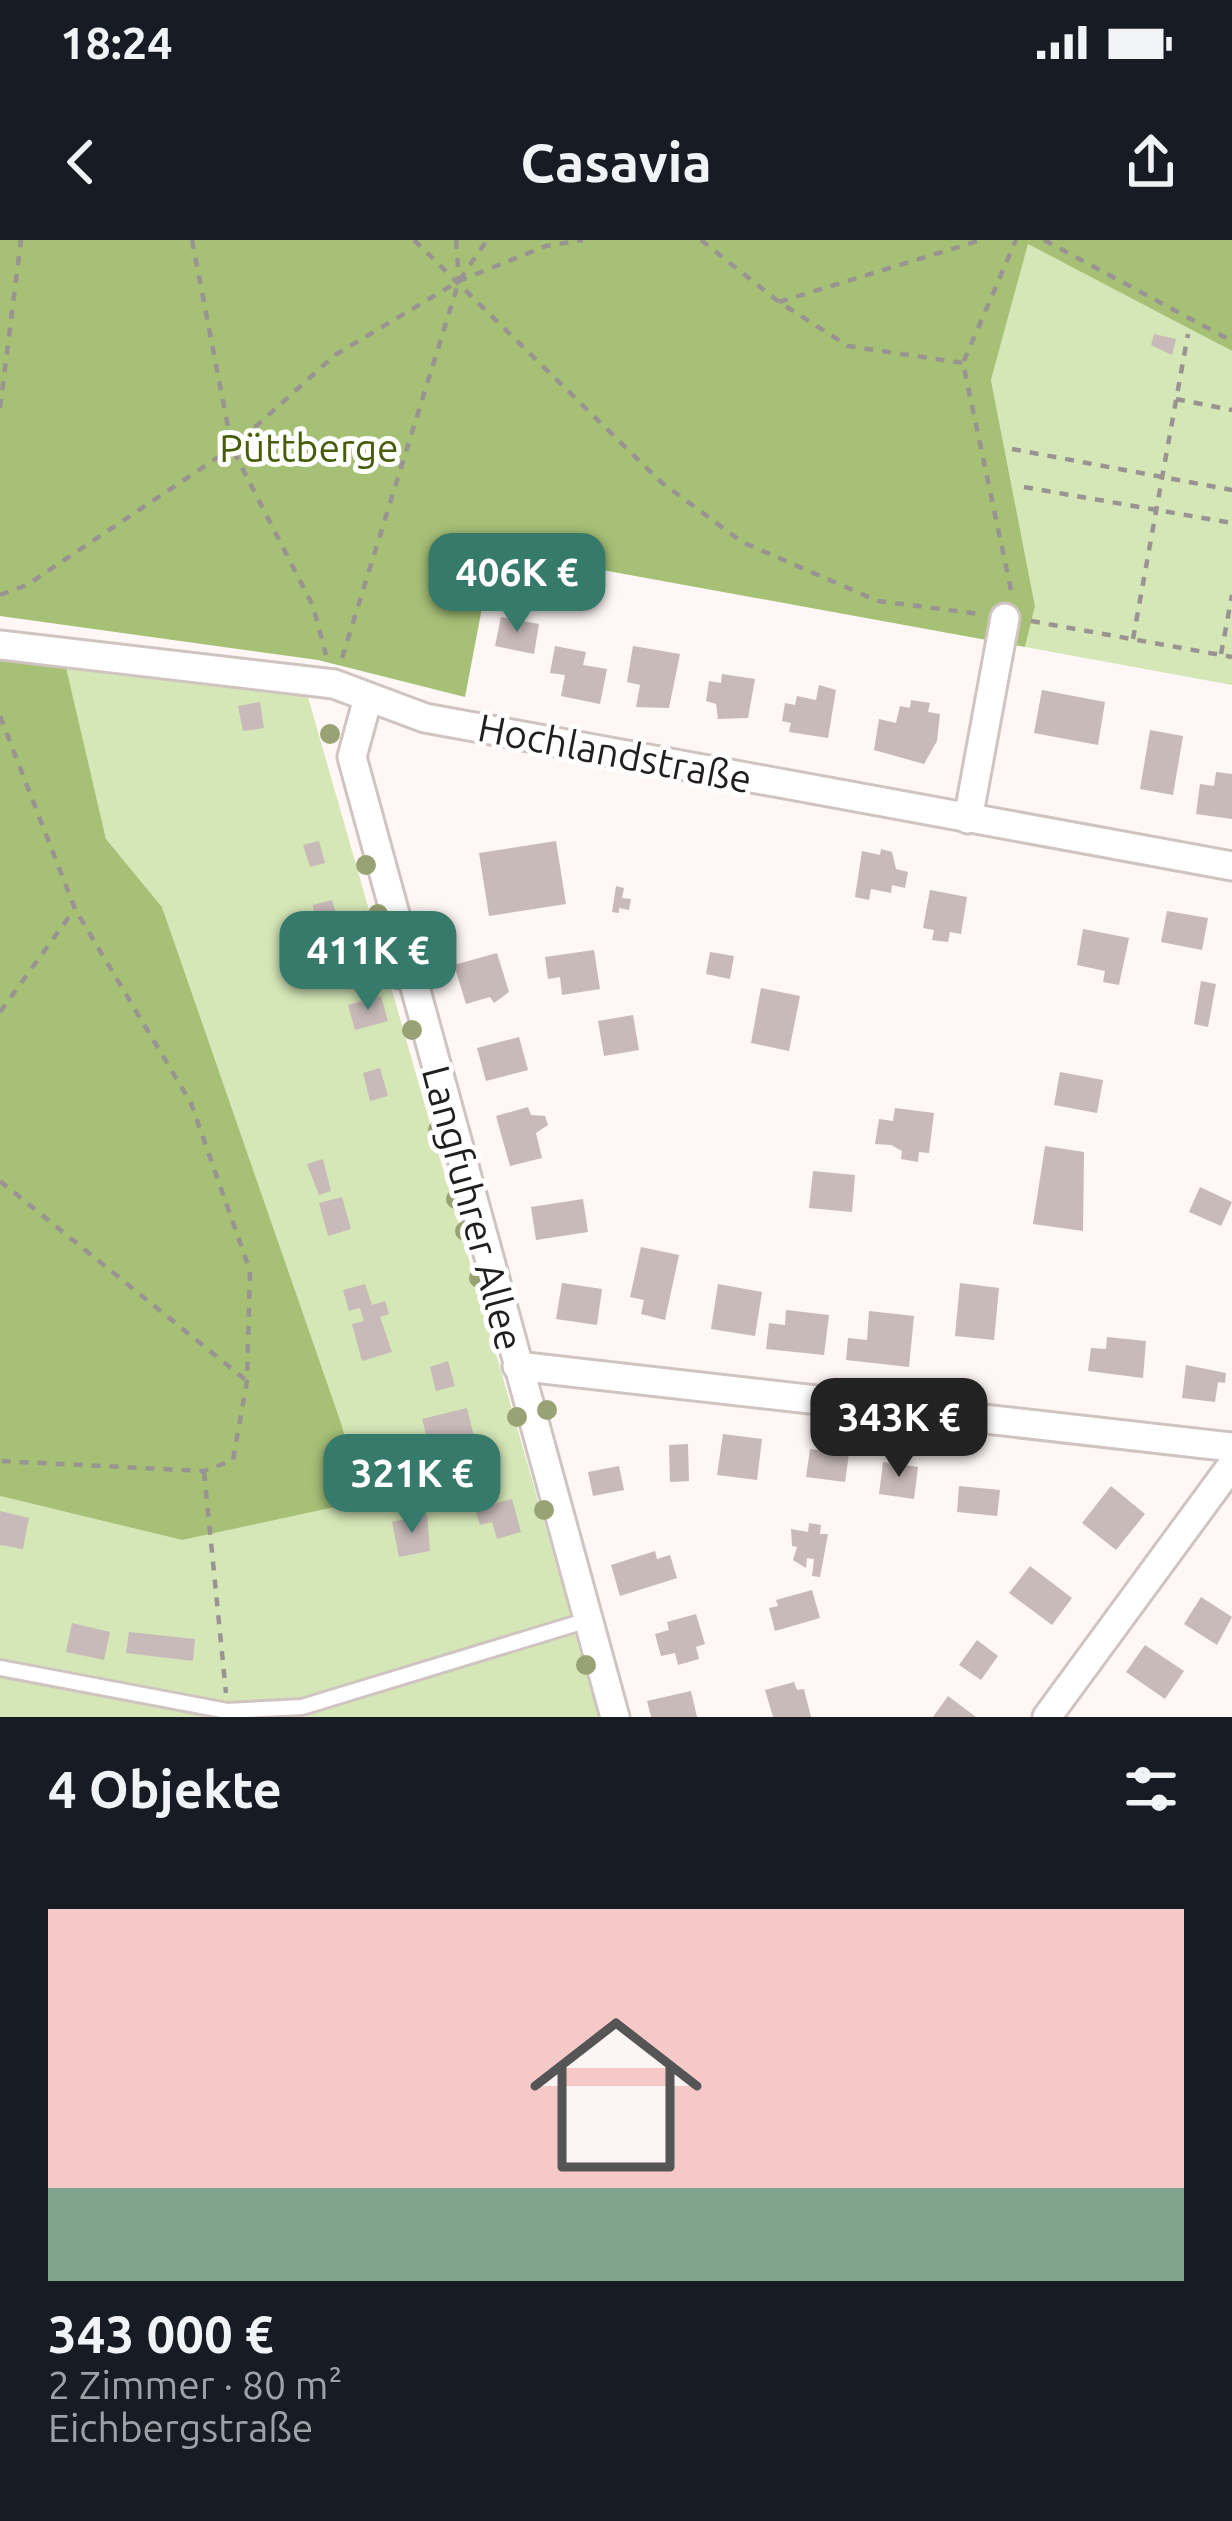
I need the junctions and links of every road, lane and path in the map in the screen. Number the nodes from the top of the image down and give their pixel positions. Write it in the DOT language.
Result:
graph roads {
  1 [pos="21,240"];
  2 [pos="192,240"];
  3 [pos="414,240"];
  4 [pos="456,240"];
  5 [pos="488,240"];
  6 [pos="584,240"];
  7 [pos="701,240"];
  8 [pos="981,240"];
  9 [pos="1016,240"];
  10 [pos="1044,240"];
  11 [pos="459,281"];
  12 [pos="778,302"];
  13 [pos="1188,334"];
  14 [pos="1232,340"];
  15 [pos="963,363"];
  16 [pos="1176,399"];
  17 [pos="0,408"];
  18 [pos="1232,410"];
  19 [pos="232,448"];
  20 [pos="1012,449"];
  21 [pos="1162,477"];
  22 [pos="1024,487"];
  23 [pos="1232,490"];
  24 [pos="1156,509"];
  25 [pos="1232,523"];
  26 [pos="1232,595"];
  27 [pos="0,596"];
  28 [pos="1018,619"];
  29 [pos="1132,639"];
  30 [pos="0,645"];
  31 [pos="1221,655"];
  32 [pos="1232,657"];
  33 [pos="334,684"];
  34 [pos="368,698"];
  35 [pos="0,716"];
  36 [pos="968,819"];
  37 [pos="1232,866"];
  38 [pos="75,909"];
  39 [pos="0,1012"];
  40 [pos="0,1181"];
  41 [pos="517,1366"];
  42 [pos="247,1382"];
  43 [pos="1232,1448"];
  44 [pos="2,1460"];
  45 [pos="1232,1465"];
  46 [pos="204,1471"];
  47 [pos="588,1620"];
  48 [pos="0,1668"];
  49 [pos="227,1711"];
  50 [pos="615,1717"];
  51 [pos="1047,1717"];
  1 -- 17 [label="path"];
  2 -- 19 [label="path"];
  3 -- 11 [label="path"];
  4 -- 11 [label="path"];
  5 -- 11 [label="path"];
  6 -- 11 [label="path"];
  7 -- 12 [label="path"];
  8 -- 12 [label="path"];
  9 -- 15 [label="path"];
  10 -- 14 [label="path"];
  11 -- 19 [label="path"];
  11 -- 28 [label="path"];
  11 -- 33 [label="path"];
  12 -- 15 [label="path"];
  13 -- 16 [label="path"];
  15 -- 28 [label="path"];
  16 -- 18 [label="path"];
  16 -- 21 [label="path"];
  19 -- 27 [label="path"];
  19 -- 33 [label="path"];
  20 -- 21 [label="path"];
  21 -- 23 [label="path"];
  21 -- 24 [label="path"];
  22 -- 24 [label="path"];
  24 -- 25 [label="path"];
  24 -- 29 [label="path"];
  26 -- 31 [label="path"];
  28 -- 29 [label="path"];
  28 -- 36 [label="street"];
  29 -- 31 [label="path"];
  30 -- 33 [label="street, Hochlandstraße"];
  31 -- 32 [label="path"];
  33 -- 34 [label="street, Hochlandstraße"];
  34 -- 36 [label="street, Hochlandstraße"];
  34 -- 41 [label="street, Langfuhrer Allee"];
  35 -- 38 [label="path"];
  36 -- 37 [label="street, Hochlandstraße"];
  38 -- 39 [label="path"];
  38 -- 42 [label="path"];
  40 -- 42 [label="path"];
  41 -- 43 [label="street"];
  41 -- 47 [label="street, Langfuhrer Allee"];
  42 -- 46 [label="path"];
  44 -- 46 [label="path"];
  45 -- 51 [label="street"];
  46 -- 49 [label="path"];
  47 -- 49 [label="lane"];
  47 -- 50 [label="street, Langfuhrer Allee"];
  48 -- 49 [label="lane"];
}
